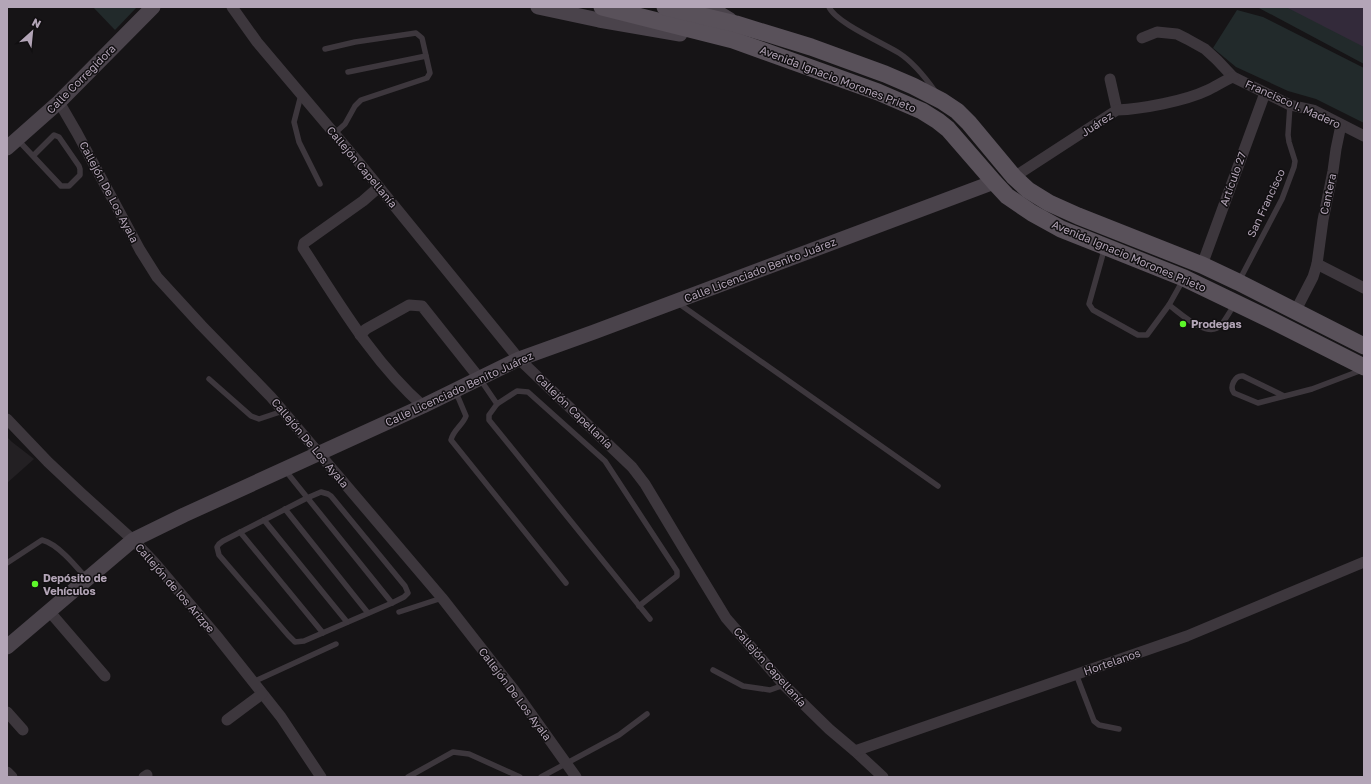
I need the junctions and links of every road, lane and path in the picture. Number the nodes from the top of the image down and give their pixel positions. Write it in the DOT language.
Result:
graph roads {
  1 [pos="153,7"];
  2 [pos="232,7"];
  3 [pos="538,7"];
  4 [pos="602,7"];
  5 [pos="665,7"];
  6 [pos="707,7"];
  7 [pos="829,7"];
  8 [pos="735,32"];
  9 [pos="1142,38"];
  10 [pos="325,48"];
  11 [pos="426,56"];
  12 [pos="348,72"];
  13 [pos="1233,77"];
  14 [pos="1110,79"];
  15 [pos="1265,93"];
  16 [pos="301,95"];
  17 [pos="942,101"];
  18 [pos="59,102"];
  19 [pos="1290,105"];
  20 [pos="1117,110"];
  21 [pos="1341,125"];
  22 [pos="334,134"];
  23 [pos="1364,136"];
  24 [pos="12,144"];
  25 [pos="33,156"];
  26 [pos="1014,177"];
  27 [pos="994,182"];
  28 [pos="320,184"];
  29 [pos="379,187"];
  30 [pos="1103,254"];
  31 [pos="1318,264"];
  32 [pos="1202,265"];
  33 [pos="1184,278"];
  34 [pos="1238,282"];
  35 [pos="1364,288"];
  36 [pos="676,301"];
  37 [pos="1235,303"];
  38 [pos="1169,305"];
  39 [pos="1296,310"];
  40 [pos="360,334"];
  41 [pos="1364,346"];
  42 [pos="519,359"];
  43 [pos="1364,368"];
  44 [pos="480,378"];
  45 [pos="209,379"];
  46 [pos="456,390"];
  47 [pos="1284,396"];
  48 [pos="497,404"];
  49 [pos="423,406"];
  50 [pos="283,411"];
  51 [pos="7,419"];
  52 [pos="319,454"];
  53 [pos="285,470"];
  54 [pos="938,486"];
  55 [pos="307,498"];
  56 [pos="285,509"];
  57 [pos="264,520"];
  58 [pos="240,532"];
  59 [pos="133,540"];
  60 [pos="1364,562"];
  61 [pos="7,563"];
  62 [pos="87,579"];
  63 [pos="566,582"];
  64 [pos="442,598"];
  65 [pos="392,603"];
  66 [pos="639,606"];
  67 [pos="49,611"];
  68 [pos="399,612"];
  69 [pos="368,613"];
  70 [pos="650,619"];
  71 [pos="347,622"];
  72 [pos="324,633"];
  73 [pos="336,644"];
  74 [pos="7,647"];
  75 [pos="713,670"];
  76 [pos="1076,674"];
  77 [pos="105,676"];
  78 [pos="253,682"];
  79 [pos="784,685"];
  80 [pos="262,694"];
  81 [pos="7,712"];
  82 [pos="647,714"];
  83 [pos="227,720"];
  84 [pos="1119,729"];
  85 [pos="23,730"];
  86 [pos="855,750"];
  87 [pos="567,764"];
  88 [pos="7,772"];
  89 [pos="12,777"];
  90 [pos="322,777"];
  91 [pos="408,777"];
  92 [pos="520,777"];
  93 [pos="541,777"];
  94 [pos="576,777"];
  95 [pos="883,777"];
  1 -- 18 [label="street, Calle Corregidora"];
  2 -- 16 [label="street, Callejón Capellanía"];
  3 -- 8 [label="street"];
  4 -- 8 [label="main road, Avenida Ignacio Morones Prieto"];
  5 -- 8 [label="main road, Avenida Ignacio Morones Prieto"];
  6 -- 8 [label="street, Avenida Ignacio Morones Prieto"];
  7 -- 17 [label="lane"];
  8 -- 17 [label="main road, Avenida Ignacio Morones Prieto"];
  8 -- 27 [label="main road, Avenida Ignacio Morones Prieto"];
  9 -- 13 [label="street, Francisco I. Madero"];
  10 -- 11 [label="lane"];
  11 -- 12 [label="lane"];
  11 -- 22 [label="lane"];
  13 -- 15 [label="street, Francisco I. Madero"];
  13 -- 20 [label="street, Juárez"];
  14 -- 20 [label="street"];
  15 -- 19 [label="street, Francisco I. Madero"];
  15 -- 32 [label="street, Artículo 27"];
  16 -- 22 [label="street, Callejón Capellanía"];
  16 -- 28 [label="lane"];
  17 -- 26 [label="main road, Avenida Ignacio Morones Prieto"];
  18 -- 24 [label="street, Calle Corregidora"];
  18 -- 50 [label="street, Callejón De Los Ayala"];
  19 -- 21 [label="street, Francisco I. Madero"];
  19 -- 34 [label="lane, San Francisco"];
  20 -- 26 [label="street, Juárez"];
  21 -- 23 [label="street, Francisco I. Madero"];
  21 -- 31 [label="street, Cantera"];
  22 -- 29 [label="street, Callejón Capellanía"];
  24 -- 25 [label="lane"];
  25 -- 25 [label="lane"];
  26 -- 32 [label="main road, Avenida Ignacio Morones Prieto"];
  27 -- 33 [label="main road, Avenida Ignacio Morones Prieto"];
  27 -- 36 [label="street, Calle Licenciado Benito Juárez"];
  29 -- 40 [label="street"];
  29 -- 42 [label="street, Callejón Capellanía"];
  30 -- 38 [label="lane"];
  31 -- 35 [label="street"];
  31 -- 39 [label="street, Cantera"];
  32 -- 34 [label="main road, Avenida Ignacio Morones Prieto"];
  33 -- 37 [label="main road, Avenida Ignacio Morones Prieto"];
  33 -- 38 [label="lane"];
  34 -- 39 [label="main road, Avenida Ignacio Morones Prieto"];
  36 -- 42 [label="street, Calle Licenciado Benito Juárez"];
  36 -- 54 [label="lane"];
  37 -- 38 [label="lane"];
  37 -- 43 [label="main road, Avenida Ignacio Morones Prieto"];
  39 -- 41 [label="main road, Avenida Ignacio Morones Prieto"];
  40 -- 44 [label="street"];
  40 -- 49 [label="street"];
  42 -- 44 [label="street, Calle Licenciado Benito Juárez"];
  42 -- 79 [label="street, Callejón Capellanía"];
  43 -- 47 [label="lane"];
  44 -- 46 [label="street, Calle Licenciado Benito Juárez"];
  44 -- 48 [label="lane"];
  45 -- 50 [label="lane"];
  46 -- 49 [label="street, Calle Licenciado Benito Juárez"];
  46 -- 63 [label="lane"];
  47 -- 47 [label="lane"];
  48 -- 66 [label="lane"];
  48 -- 66 [label="lane"];
  49 -- 52 [label="street, Calle Licenciado Benito Juárez"];
  50 -- 52 [label="street, Callejón De Los Ayala"];
  51 -- 59 [label="street, Callejón de los Arizpe"];
  52 -- 53 [label="street, Calle Licenciado Benito Juárez"];
  52 -- 64 [label="street, Callejón De Los Ayala"];
  53 -- 55 [label="lane"];
  53 -- 59 [label="street, Calle Licenciado Benito Juárez"];
  55 -- 56 [label="lane"];
  55 -- 65 [label="lane"];
  55 -- 65 [label="lane"];
  56 -- 57 [label="lane"];
  56 -- 69 [label="lane"];
  57 -- 58 [label="lane"];
  57 -- 71 [label="lane"];
  58 -- 72 [label="lane"];
  58 -- 72 [label="lane"];
  59 -- 62 [label="street, Calle Licenciado Benito Juárez"];
  59 -- 78 [label="street, Callejón de los Arizpe"];
  60 -- 76 [label="street, Hortelanos"];
  61 -- 62 [label="lane"];
  62 -- 67 [label="street, Calle Licenciado Benito Juárez"];
  64 -- 68 [label="lane"];
  64 -- 87 [label="street, Callejón De Los Ayala"];
  65 -- 69 [label="lane"];
  66 -- 70 [label="lane"];
  67 -- 74 [label="street, Calle Licenciado Benito Juárez"];
  67 -- 77 [label="street"];
  69 -- 71 [label="lane"];
  71 -- 72 [label="lane"];
  73 -- 78 [label="lane"];
  75 -- 79 [label="lane"];
  76 -- 84 [label="lane"];
  76 -- 86 [label="street, Hortelanos"];
  78 -- 80 [label="street, Callejón de los Arizpe"];
  79 -- 86 [label="street, Callejón Capellanía"];
  80 -- 83 [label="street"];
  80 -- 90 [label="street, Callejón de los Arizpe"];
  81 -- 85 [label="street"];
  82 -- 87 [label="lane"];
  86 -- 95 [label="street, Callejón Capellanía"];
  87 -- 93 [label="lane"];
  87 -- 94 [label="street, Callejón De Los Ayala"];
  88 -- 89 [label="street"];
  91 -- 92 [label="lane"];
}
